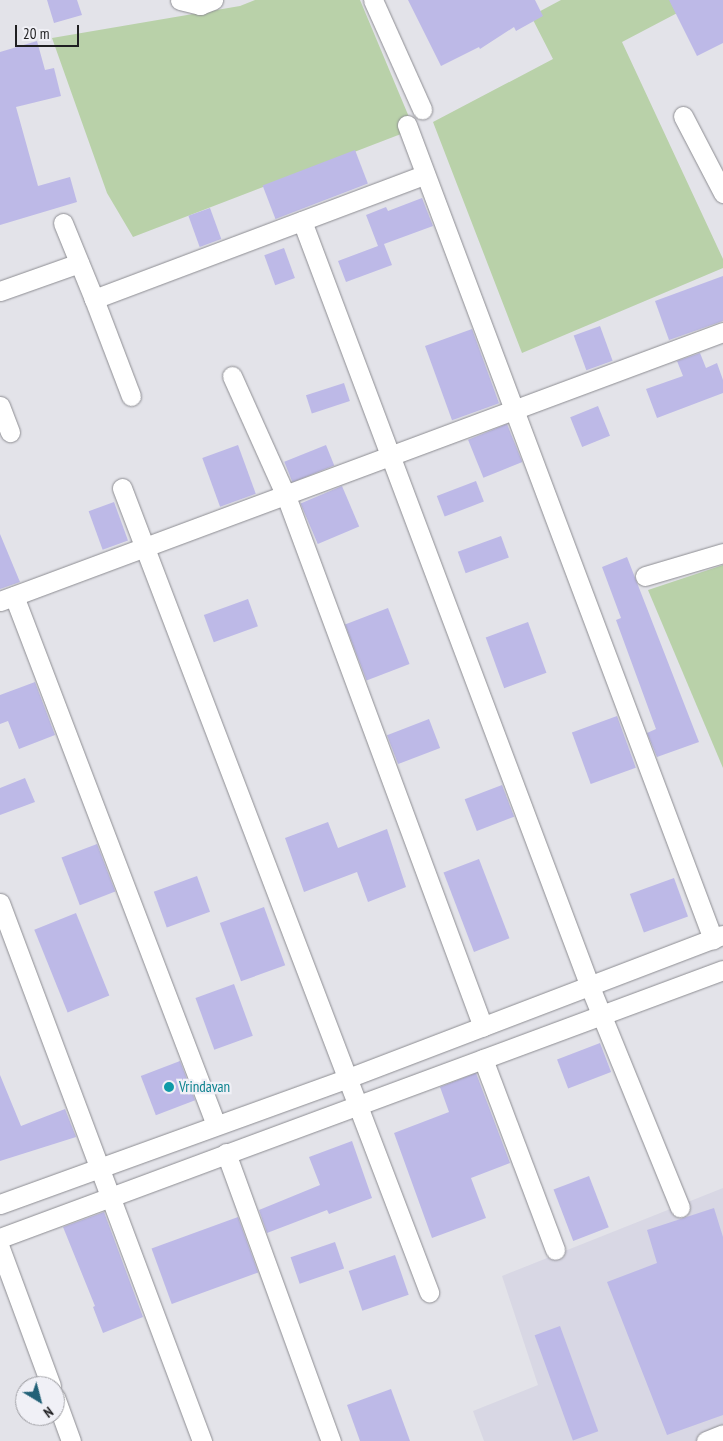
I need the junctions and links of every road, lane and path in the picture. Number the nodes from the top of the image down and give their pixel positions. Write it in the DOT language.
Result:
graph roads {
  1 [pos="180,0"];
  2 [pos="213,0"];
  3 [pos="373,0"];
  4 [pos="422,109"];
  5 [pos="683,116"];
  6 [pos="407,125"];
  7 [pos="424,175"];
  8 [pos="723,193"];
  9 [pos="302,221"];
  10 [pos="63,223"];
  11 [pos="79,263"];
  12 [pos="0,291"];
  13 [pos="94,299"];
  14 [pos="723,332"];
  15 [pos="232,376"];
  16 [pos="131,396"];
  17 [pos="0,406"];
  18 [pos="513,411"];
  19 [pos="10,432"];
  20 [pos="392,457"];
  21 [pos="122,488"];
  22 [pos="286,496"];
  23 [pos="145,549"];
  24 [pos="723,553"];
  25 [pos="645,576"];
  26 [pos="7,599"];
  27 [pos="0,903"];
  28 [pos="718,937"];
  29 [pos="723,970"];
  30 [pos="590,987"];
  31 [pos="603,1016"];
  32 [pos="483,1027"];
  33 [pos="483,1059"];
  34 [pos="348,1078"];
  35 [pos="357,1104"];
  36 [pos="216,1125"];
  37 [pos="226,1153"];
  38 [pos="97,1169"];
  39 [pos="108,1197"];
  40 [pos="0,1204"];
  41 [pos="680,1207"];
  42 [pos="0,1238"];
  43 [pos="0,1248"];
  44 [pos="555,1250"];
  45 [pos="429,1292"];
  46 [pos="47,1376"];
  47 [pos="65,1424"];
  48 [pos="723,1434"];
  49 [pos="71,1441"];
  50 [pos="202,1441"];
  51 [pos="331,1441"];
  52 [pos="706,1441"];
  1 -- 2 [label="street"];
  3 -- 4 [label="street"];
  5 -- 8 [label="street"];
  6 -- 7 [label="street"];
  7 -- 9 [label="street"];
  7 -- 18 [label="street"];
  9 -- 13 [label="street"];
  9 -- 20 [label="street"];
  10 -- 11 [label="street"];
  11 -- 12 [label="street"];
  11 -- 13 [label="street"];
  13 -- 16 [label="street"];
  14 -- 18 [label="street"];
  15 -- 22 [label="street"];
  17 -- 19 [label="street"];
  18 -- 20 [label="street"];
  18 -- 28 [label="street"];
  20 -- 22 [label="street"];
  20 -- 30 [label="street"];
  21 -- 23 [label="street"];
  22 -- 23 [label="street"];
  22 -- 32 [label="street"];
  23 -- 26 [label="street"];
  23 -- 34 [label="street"];
  24 -- 25 [label="street"];
  26 -- 36 [label="street"];
  27 -- 38 [label="street"];
  28 -- 30 [label="street"];
  29 -- 31 [label="street"];
  30 -- 31 [label="street"];
  30 -- 32 [label="street"];
  31 -- 33 [label="street"];
  31 -- 41 [label="street"];
  32 -- 34 [label="street"];
  33 -- 35 [label="street"];
  33 -- 44 [label="street"];
  34 -- 35 [label="street"];
  34 -- 36 [label="street"];
  35 -- 37 [label="street"];
  35 -- 45 [label="street"];
  36 -- 38 [label="street"];
  37 -- 39 [label="street"];
  37 -- 51 [label="street"];
  38 -- 39 [label="street"];
  38 -- 40 [label="street"];
  39 -- 42 [label="street"];
  39 -- 50 [label="street"];
  43 -- 46 [label="street"];
  47 -- 49 [label="street"];
  48 -- 52 [label="street"];
}
